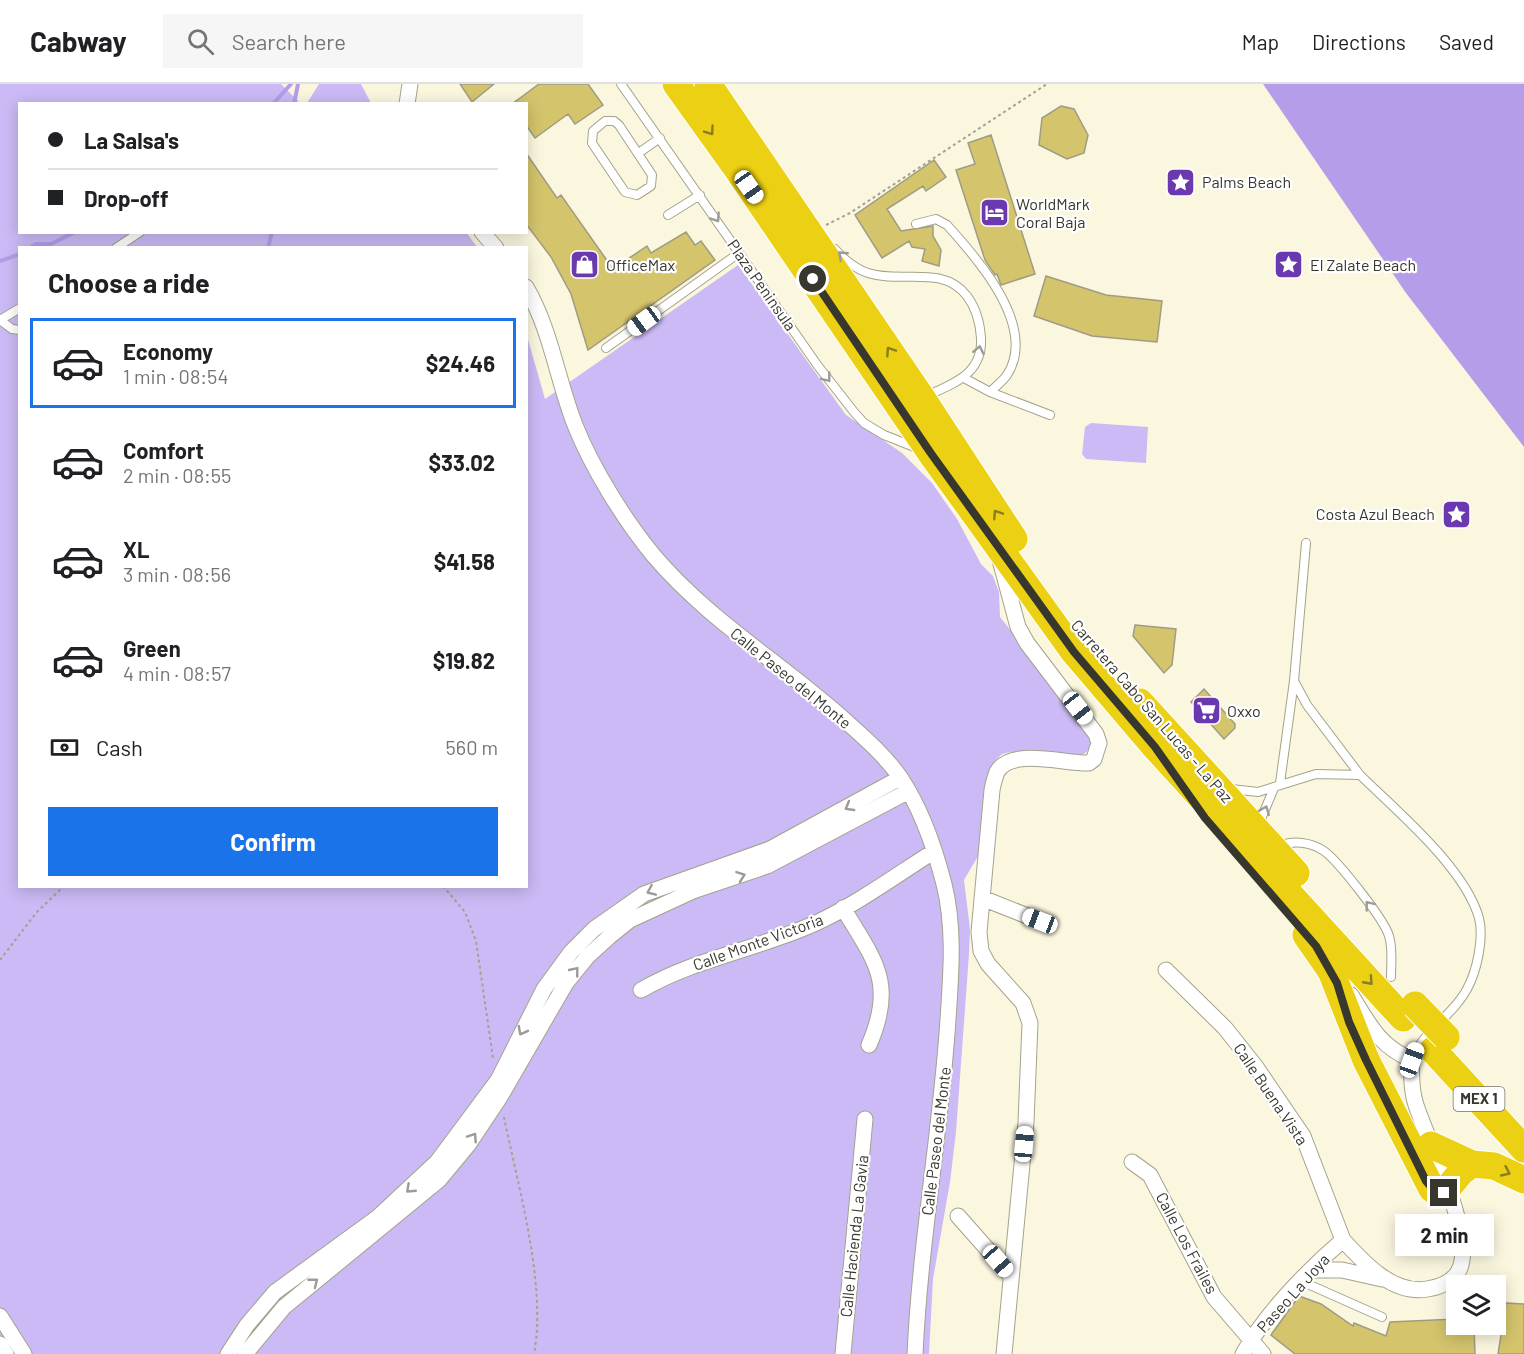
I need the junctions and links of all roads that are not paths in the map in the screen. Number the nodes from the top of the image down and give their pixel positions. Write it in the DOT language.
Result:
graph roads {
  1 [pos="410,84"];
  2 [pos="621,84"];
  3 [pos="675,84"];
  4 [pos="708,84"];
  5 [pos="407,102"];
  6 [pos="660,138"];
  7 [pos="640,152"];
  8 [pos="767,170"];
  9 [pos="700,195"];
  10 [pos="668,215"];
  11 [pos="916,224"];
  12 [pos="818,228"];
  13 [pos="137,234"];
  14 [pos="484,234"];
  15 [pos="826,237"];
  16 [pos="119,246"];
  17 [pos="494,246"];
  18 [pos="740,253"];
  19 [pos="528,291"];
  20 [pos="18,309"];
  21 [pos="0,320"];
  22 [pos="18,330"];
  23 [pos="606,348"];
  24 [pos="964,378"];
  25 [pos="990,392"];
  26 [pos="922,398"];
  27 [pos="1050,415"];
  28 [pos="930,452"];
  29 [pos="1306,543"];
  30 [pos="997,545"];
  31 [pos="1294,681"];
  32 [pos="1155,747"];
  33 [pos="1360,775"];
  34 [pos="900,778"];
  35 [pos="1277,785"];
  36 [pos="1217,786"];
  37 [pos="908,792"];
  38 [pos="1267,841"];
  39 [pos="933,852"];
  40 [pos="690,884"];
  41 [pos="982,898"];
  42 [pos="843,908"];
  43 [pos="1040,921"];
  44 [pos="1316,946"];
  45 [pos="1166,970"];
  46 [pos="1391,977"];
  47 [pos="642,990"];
  48 [pos="1409,1012"];
  49 [pos="869,1045"];
  50 [pos="1430,1049"];
  51 [pos="866,1119"];
  52 [pos="1524,1121"];
  53 [pos="1431,1145"];
  54 [pos="1524,1149"];
  55 [pos="1132,1162"];
  56 [pos="1472,1164"];
  57 [pos="1524,1180"];
  58 [pos="1448,1191"];
  59 [pos="958,1216"];
  60 [pos="1343,1240"];
  61 [pos="1306,1275"];
  62 [pos="1011,1276"];
  63 [pos="1387,1280"];
  64 [pos="275,1292"];
  65 [pos="284,1307"];
  66 [pos="0,1316"];
  67 [pos="1382,1317"];
  68 [pos="0,1344"];
  69 [pos="1247,1347"];
  70 [pos="6,1354"];
  71 [pos="24,1354"];
  72 [pos="228,1354"];
  73 [pos="245,1354"];
  74 [pos="843,1354"];
  75 [pos="915,1354"];
  76 [pos="1004,1354"];
  77 [pos="1263,1354"];
  1 -- 5 [label="street"];
  2 -- 6 [label="lane, Plaza Peninsula"];
  3 -- 28 [label="highway, Carretera Cabo San Lucas - La Paz / MEX 1, one-way"];
  4 -- 8 [label="highway, Carretera Cabo San Lucas - La Paz / MEX 1"];
  6 -- 7 [label="lane"];
  6 -- 9 [label="lane, Plaza Peninsula"];
  7 -- 7 [label="lane"];
  8 -- 12 [label="lane"];
  26 -- 8 [label="highway, Carretera Cabo San Lucas - La Paz / MEX 1, one-way"];
  9 -- 10 [label="lane"];
  9 -- 18 [label="lane, Plaza Peninsula, one-way"];
  11 -- 25 [label="lane"];
  13 -- 16 [label="lane"];
  14 -- 17 [label="street"];
  24 -- 15 [label="lane, one-way"];
  18 -- 23 [label="lane"];
  18 -- 28 [label="lane, Plaza Peninsula, one-way"];
  19 -- 34 [label="street, Calle Paseo del Monte"];
  20 -- 21 [label="lane"];
  21 -- 22 [label="lane"];
  24 -- 25 [label="lane"];
  24 -- 26 [label="lane"];
  25 -- 27 [label="lane"];
  36 -- 26 [label="highway, Carretera Cabo San Lucas - La Paz / MEX 1, one-way"];
  28 -- 30 [label="highway, Carretera Cabo San Lucas - La Paz / MEX 1"];
  29 -- 31 [label="lane"];
  30 -- 32 [label="highway, Carretera Cabo San Lucas - La Paz / MEX 1"];
  30 -- 41 [label="street"];
  31 -- 33 [label="lane"];
  31 -- 35 [label="lane"];
  32 -- 44 [label="highway"];
  32 -- 48 [label="highway, Carretera Cabo San Lucas - La Paz / MEX 1, one-way"];
  33 -- 35 [label="lane"];
  33 -- 50 [label="lane"];
  34 -- 37 [label="street, Calle Paseo del Monte"];
  34 -- 40 [label="street, one-way"];
  35 -- 36 [label="lane"];
  38 -- 35 [label="lane, one-way"];
  36 -- 38 [label="highway, Carretera Cabo San Lucas - La Paz / MEX 1"];
  37 -- 39 [label="street, Calle Paseo del Monte"];
  40 -- 37 [label="street, one-way"];
  38 -- 46 [label="highway, Carretera Cabo San Lucas - La Paz / MEX 1"];
  46 -- 38 [label="lane, one-way"];
  39 -- 42 [label="street, Calle Monte Victoria"];
  39 -- 75 [label="street, Calle Paseo del Monte"];
  40 -- 64 [label="street, one-way"];
  65 -- 40 [label="street, one-way"];
  41 -- 43 [label="street"];
  41 -- 62 [label="street"];
  42 -- 47 [label="street, Calle Monte Victoria"];
  42 -- 49 [label="street"];
  44 -- 50 [label="street"];
  44 -- 58 [label="highway"];
  45 -- 60 [label="street, Calle Buena Vista"];
  46 -- 48 [label="highway, Carretera Cabo San Lucas - La Paz / MEX 1"];
  48 -- 50 [label="highway, Carretera Cabo San Lucas - La Paz / MEX 1, bridge"];
  50 -- 52 [label="highway, Carretera Cabo San Lucas - La Paz / MEX 1"];
  50 -- 53 [label="street"];
  50 -- 54 [label="highway, Carretera Cabo San Lucas - La Paz / MEX 1"];
  51 -- 74 [label="street, Calle Hacienda La Gavia"];
  53 -- 56 [label="highway"];
  53 -- 58 [label="street"];
  55 -- 69 [label="street, Calle Los Frailes"];
  56 -- 57 [label="highway, one-way"];
  56 -- 58 [label="highway"];
  58 -- 63 [label="street, Paseo La Joya"];
  59 -- 62 [label="street"];
  60 -- 61 [label="street, Paseo La Joya"];
  60 -- 63 [label="street, Paseo La Joya"];
  61 -- 63 [label="street"];
  61 -- 67 [label="lane"];
  61 -- 69 [label="street, Paseo La Joya"];
  62 -- 76 [label="street"];
  64 -- 65 [label="street"];
  64 -- 72 [label="street"];
  65 -- 73 [label="street"];
  66 -- 71 [label="street"];
  68 -- 70 [label="street"];
  69 -- 77 [label="street, Calle Los Frailes"];
}
